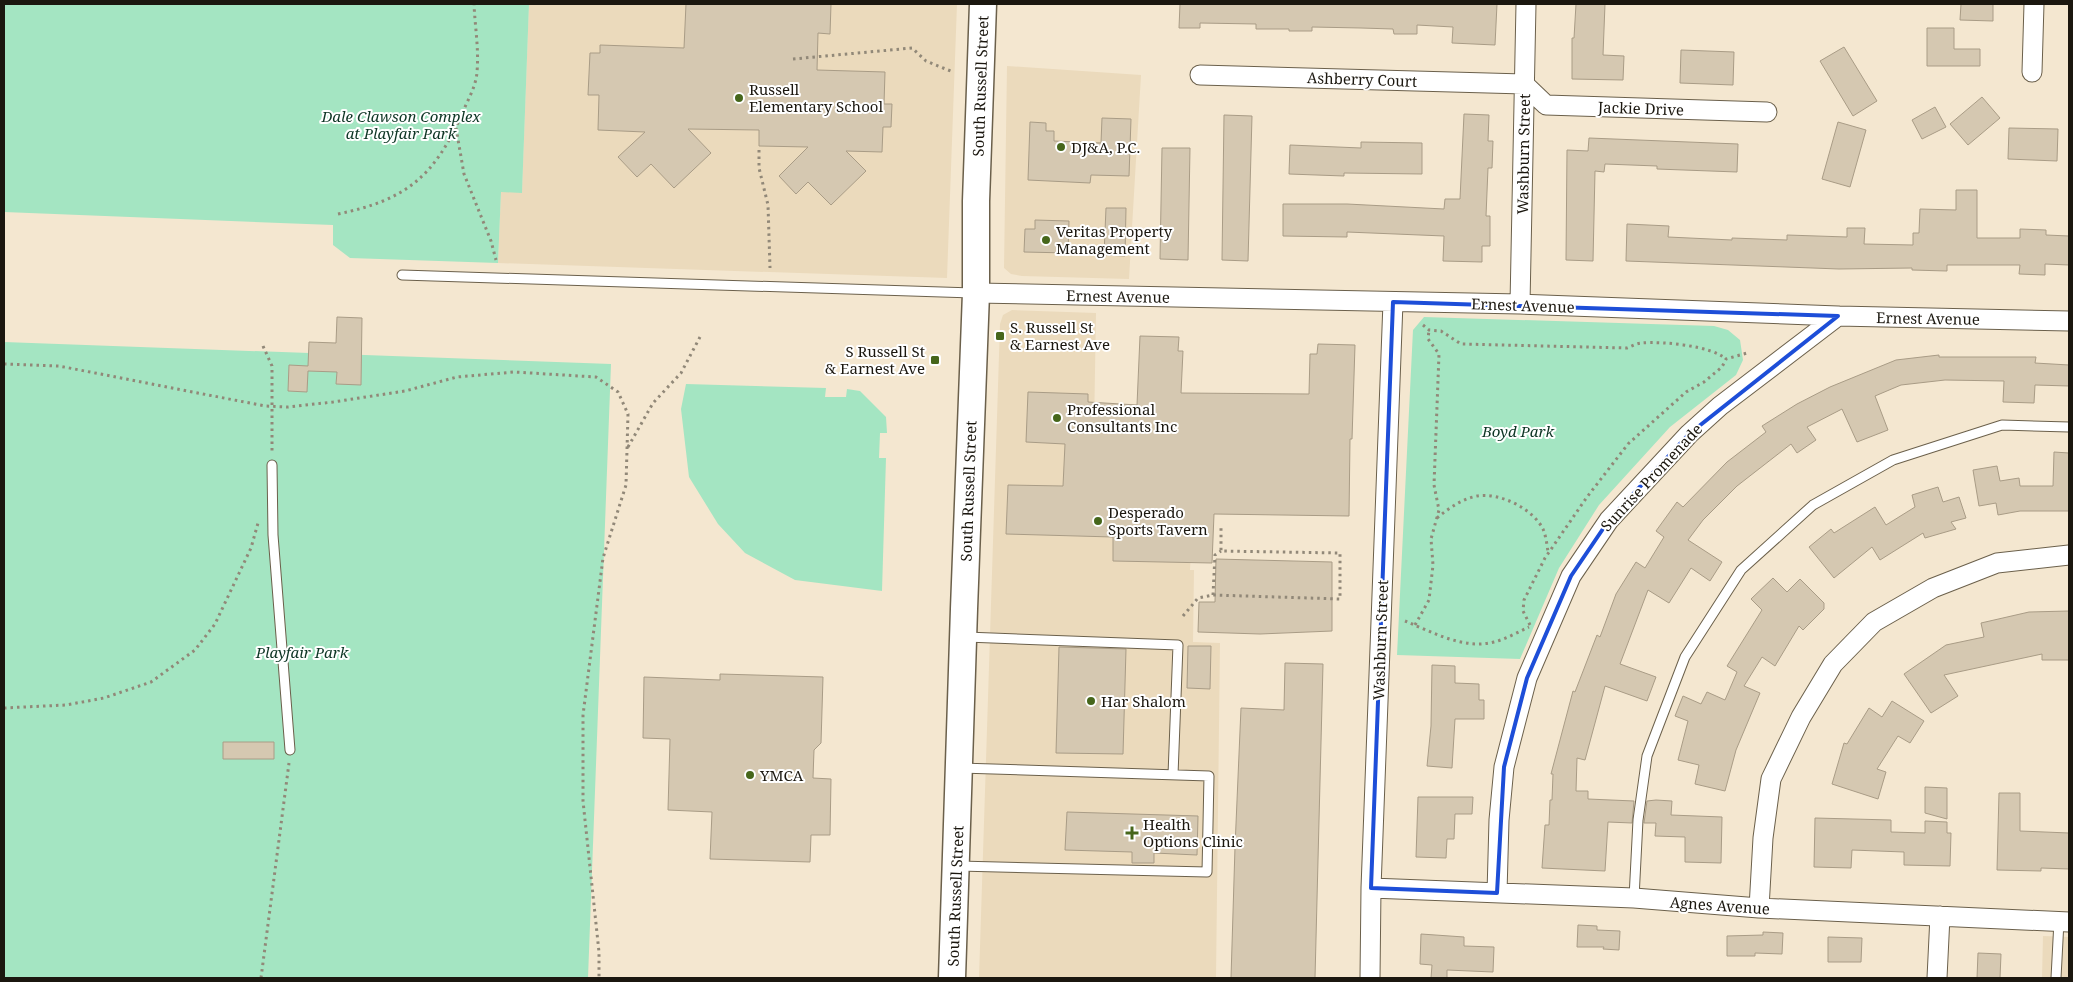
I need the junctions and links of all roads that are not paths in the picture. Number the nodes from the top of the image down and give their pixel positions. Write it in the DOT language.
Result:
graph roads {
  1 [pos="983,4"];
  2 [pos="1526,4"];
  3 [pos="2034,4"];
  4 [pos="2032,72"];
  5 [pos="1200,75"];
  6 [pos="1524,84"];
  7 [pos="1767,112"];
  8 [pos="402,275"];
  9 [pos="976,293"];
  10 [pos="1393,302"];
  11 [pos="1520,304"];
  12 [pos="1838,316"];
  13 [pos="2069,321"];
  14 [pos="2069,426"];
  15 [pos="272,465"];
  16 [pos="2069,555"];
  17 [pos="963,636"];
  18 [pos="290,750"];
  19 [pos="960,768"];
  20 [pos="1173,775"];
  21 [pos="957,866"];
  22 [pos="1371,888"];
  23 [pos="1498,893"];
  24 [pos="1634,898"];
  25 [pos="1759,908"];
  26 [pos="1940,916"];
  27 [pos="2064,921"];
  28 [pos="952,978"];
  29 [pos="1370,978"];
  30 [pos="1937,978"];
  31 [pos="2056,978"];
  1 -- 9 [label="main road, South Russell Street"];
  2 -- 6 [label="street, Washburn Street"];
  3 -- 4 [label="street"];
  5 -- 6 [label="street, Ashberry Court"];
  6 -- 7 [label="street, Jackie Drive"];
  6 -- 11 [label="street, Washburn Street"];
  8 -- 9 [label="lane"];
  9 -- 10 [label="street, Ernest Avenue"];
  9 -- 17 [label="main road, South Russell Street"];
  10 -- 11 [label="street, Ernest Avenue"];
  10 -- 22 [label="street, Washburn Street"];
  11 -- 12 [label="street, Ernest Avenue"];
  12 -- 13 [label="street, Ernest Avenue"];
  12 -- 23 [label="street, Sunrise Promenade"];
  14 -- 24 [label="lane"];
  15 -- 18 [label="lane"];
  16 -- 25 [label="street"];
  17 -- 19 [label="main road, South Russell Street"];
  17 -- 20 [label="lane"];
  19 -- 20 [label="lane"];
  19 -- 21 [label="main road, South Russell Street"];
  20 -- 21 [label="lane"];
  21 -- 28 [label="main road, South Russell Street"];
  22 -- 23 [label="street, Agnes Avenue"];
  22 -- 29 [label="street, Washburn Street"];
  23 -- 24 [label="street, Agnes Avenue"];
  24 -- 25 [label="street, Agnes Avenue"];
  25 -- 26 [label="street, Agnes Avenue"];
  26 -- 27 [label="street, Agnes Avenue"];
  26 -- 30 [label="street"];
  27 -- 31 [label="lane"];
}
